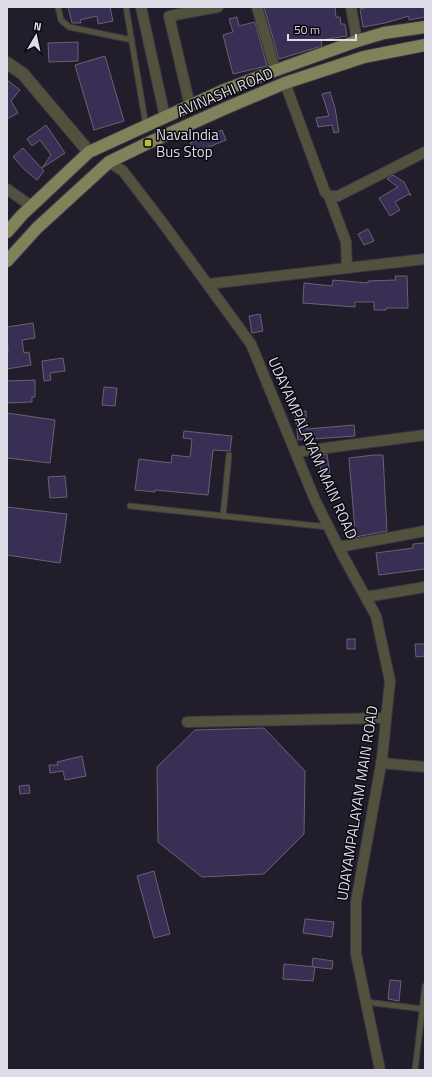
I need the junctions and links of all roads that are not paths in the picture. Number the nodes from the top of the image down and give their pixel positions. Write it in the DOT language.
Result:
graph roads {
  1 [pos="58,7"];
  2 [pos="126,7"];
  3 [pos="141,7"];
  4 [pos="218,7"];
  5 [pos="257,7"];
  6 [pos="351,7"];
  7 [pos="423,27"];
  8 [pos="132,40"];
  9 [pos="357,40"];
  10 [pos="424,45"];
  11 [pos="7,63"];
  12 [pos="274,71"];
  13 [pos="285,83"];
  14 [pos="190,106"];
  15 [pos="165,117"];
  16 [pos="146,126"];
  17 [pos="89,152"];
  18 [pos="425,152"];
  19 [pos="109,162"];
  20 [pos="7,190"];
  21 [pos="329,196"];
  22 [pos="31,206"];
  23 [pos="7,232"];
  24 [pos="425,259"];
  25 [pos="7,261"];
  26 [pos="347,268"];
  27 [pos="208,284"];
  28 [pos="425,435"];
  29 [pos="296,452"];
  30 [pos="230,455"];
  31 [pos="130,506"];
  32 [pos="223,516"];
  33 [pos="329,527"];
  34 [pos="425,531"];
  35 [pos="339,547"];
  36 [pos="425,587"];
  37 [pos="366,597"];
  38 [pos="386,718"];
  39 [pos="186,722"];
  40 [pos="382,762"];
  41 [pos="425,767"];
  42 [pos="425,986"];
  43 [pos="366,1002"];
  44 [pos="423,1008"];
  45 [pos="380,1070"];
  46 [pos="415,1070"];
  1 -- 8 [label="lane"];
  2 -- 8 [label="lane"];
  3 -- 15 [label="street"];
  4 -- 14 [label="street"];
  5 -- 12 [label="street"];
  6 -- 9 [label="street"];
  7 -- 9 [label="main road, AVINASHI ROAD"];
  8 -- 16 [label="lane"];
  9 -- 12 [label="main road, AVINASHI ROAD"];
  10 -- 13 [label="main road, AVINASHI ROAD"];
  11 -- 17 [label="street"];
  12 -- 14 [label="main road, AVINASHI ROAD"];
  13 -- 19 [label="main road, AVINASHI ROAD"];
  13 -- 21 [label="street"];
  14 -- 15 [label="main road, AVINASHI ROAD"];
  15 -- 16 [label="main road, AVINASHI ROAD"];
  16 -- 17 [label="main road, AVINASHI ROAD"];
  17 -- 22 [label="main road, AVINASHI ROAD"];
  18 -- 21 [label="street"];
  19 -- 25 [label="main road, AVINASHI ROAD"];
  19 -- 27 [label="street, UDAYAMPALAYAM MAIN ROAD"];
  20 -- 22 [label="street"];
  21 -- 26 [label="street"];
  22 -- 23 [label="main road, AVINASHI ROAD"];
  24 -- 26 [label="street"];
  26 -- 27 [label="street"];
  27 -- 29 [label="street, UDAYAMPALAYAM MAIN ROAD"];
  28 -- 29 [label="street"];
  29 -- 33 [label="street, UDAYAMPALAYAM MAIN ROAD"];
  30 -- 32 [label="lane"];
  31 -- 32 [label="lane"];
  32 -- 33 [label="lane"];
  33 -- 35 [label="street, UDAYAMPALAYAM MAIN ROAD"];
  34 -- 35 [label="street"];
  35 -- 37 [label="street, UDAYAMPALAYAM MAIN ROAD"];
  36 -- 37 [label="street"];
  37 -- 38 [label="street, UDAYAMPALAYAM MAIN ROAD"];
  38 -- 39 [label="street"];
  38 -- 40 [label="street, UDAYAMPALAYAM MAIN ROAD"];
  40 -- 41 [label="street"];
  40 -- 43 [label="street, UDAYAMPALAYAM MAIN ROAD"];
  42 -- 44 [label="lane"];
  43 -- 44 [label="lane"];
  43 -- 45 [label="street, UDAYAMPALAYAM MAIN ROAD"];
  44 -- 46 [label="lane"];
}
